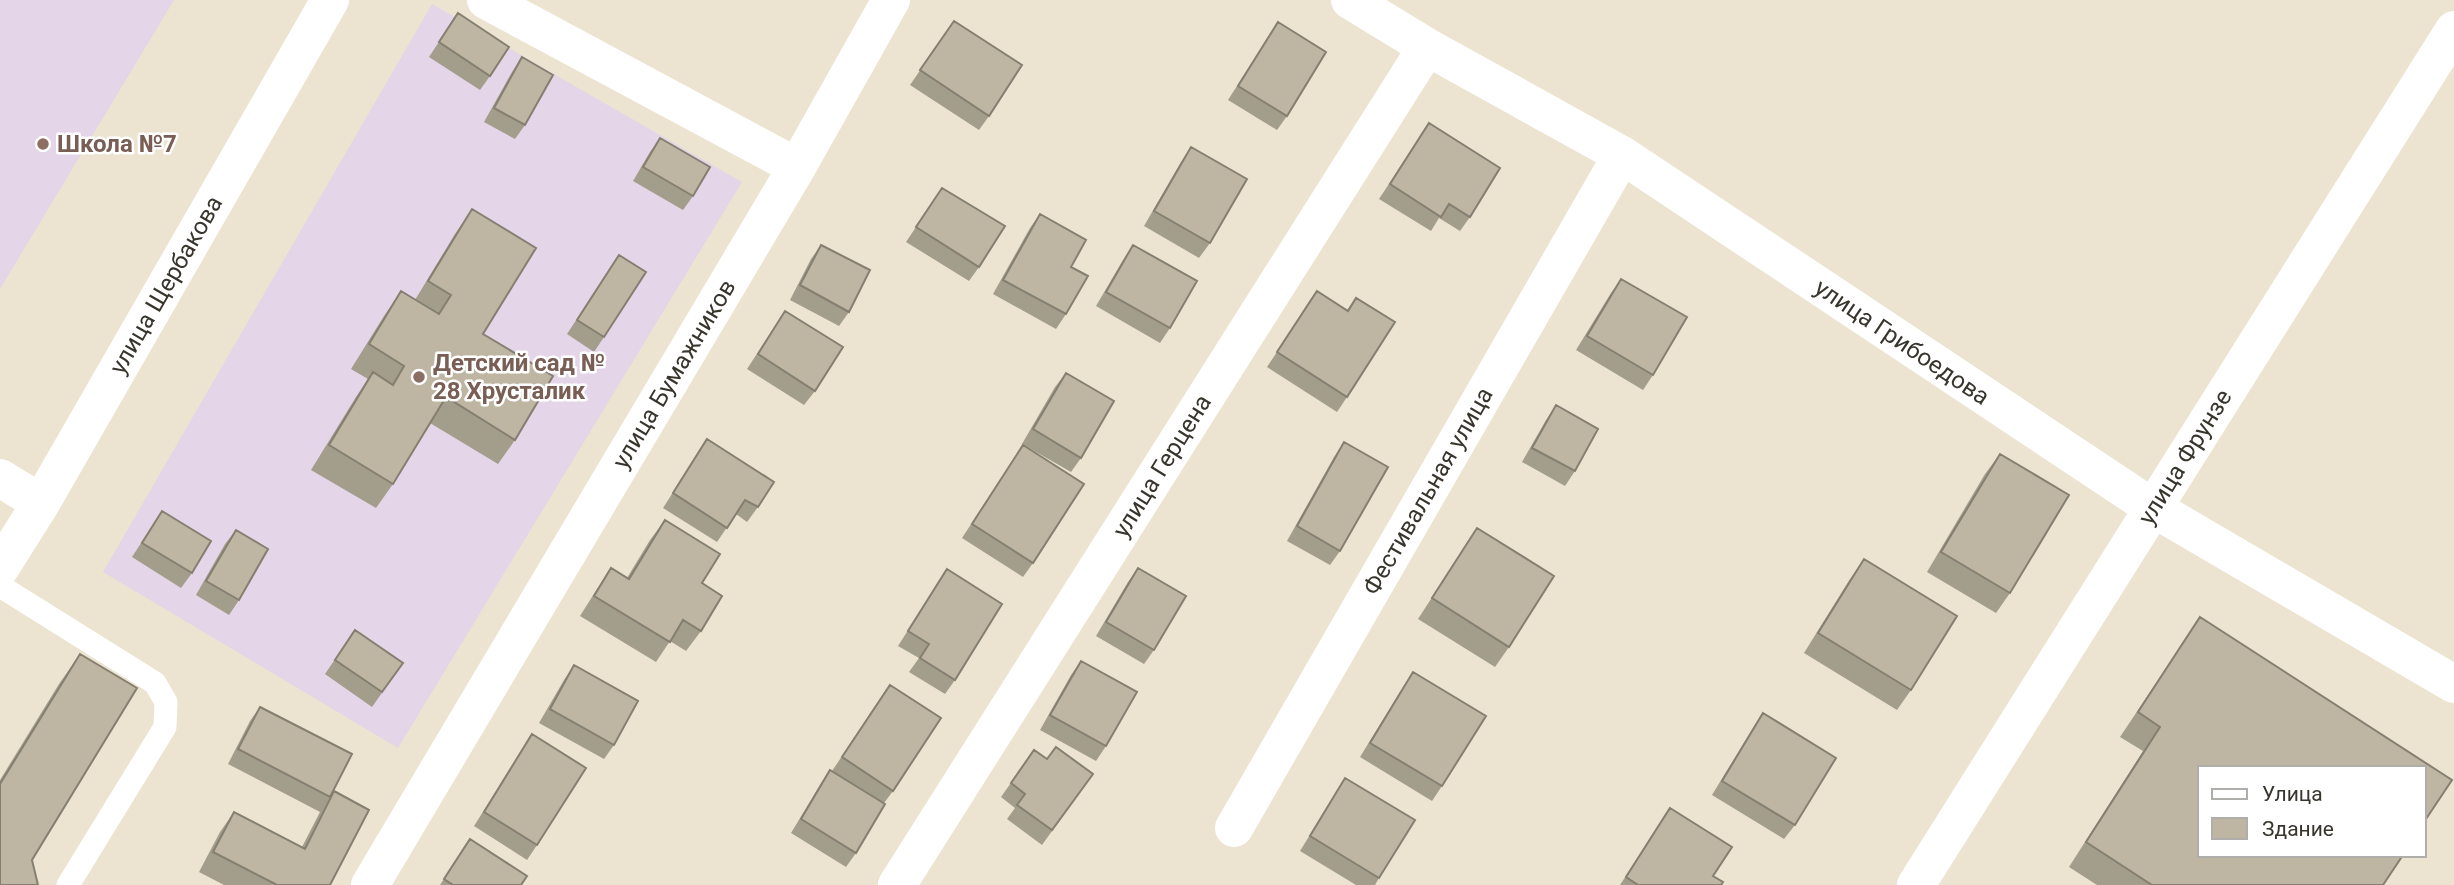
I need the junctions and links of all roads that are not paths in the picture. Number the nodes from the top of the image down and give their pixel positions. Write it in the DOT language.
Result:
graph roads {
  1 [pos="330,0"];
  2 [pos="486,0"];
  3 [pos="891,0"];
  4 [pos="1350,0"];
  5 [pos="2452,36"];
  6 [pos="1427,47"];
  7 [pos="1622,155"];
  8 [pos="797,167"];
  9 [pos="0,478"];
  10 [pos="41,503"];
  11 [pos="2152,509"];
  12 [pos="0,568"];
  13 [pos="0,586"];
  14 [pos="2454,684"];
  15 [pos="1234,828"];
  16 [pos="68,885"];
  17 [pos="370,885"];
  18 [pos="897,885"];
  19 [pos="1916,885"];
  1 -- 10 [label="street, улица Щербакова"];
  2 -- 8 [label="street"];
  3 -- 8 [label="street, улица Бумажников"];
  4 -- 6 [label="street, улица Грибоедова"];
  5 -- 11 [label="street, улица Фрунзе"];
  6 -- 7 [label="street, улица Грибоедова"];
  6 -- 18 [label="street, улица Герцена"];
  7 -- 11 [label="street, улица Грибоедова"];
  7 -- 15 [label="street, Фестивальная улица"];
  8 -- 17 [label="street, улица Бумажников"];
  9 -- 10 [label="street"];
  10 -- 12 [label="street, улица Щербакова"];
  11 -- 14 [label="street, улица Грибоедова"];
  11 -- 19 [label="street, улица Фрунзе"];
  13 -- 16 [label="lane"];
}
